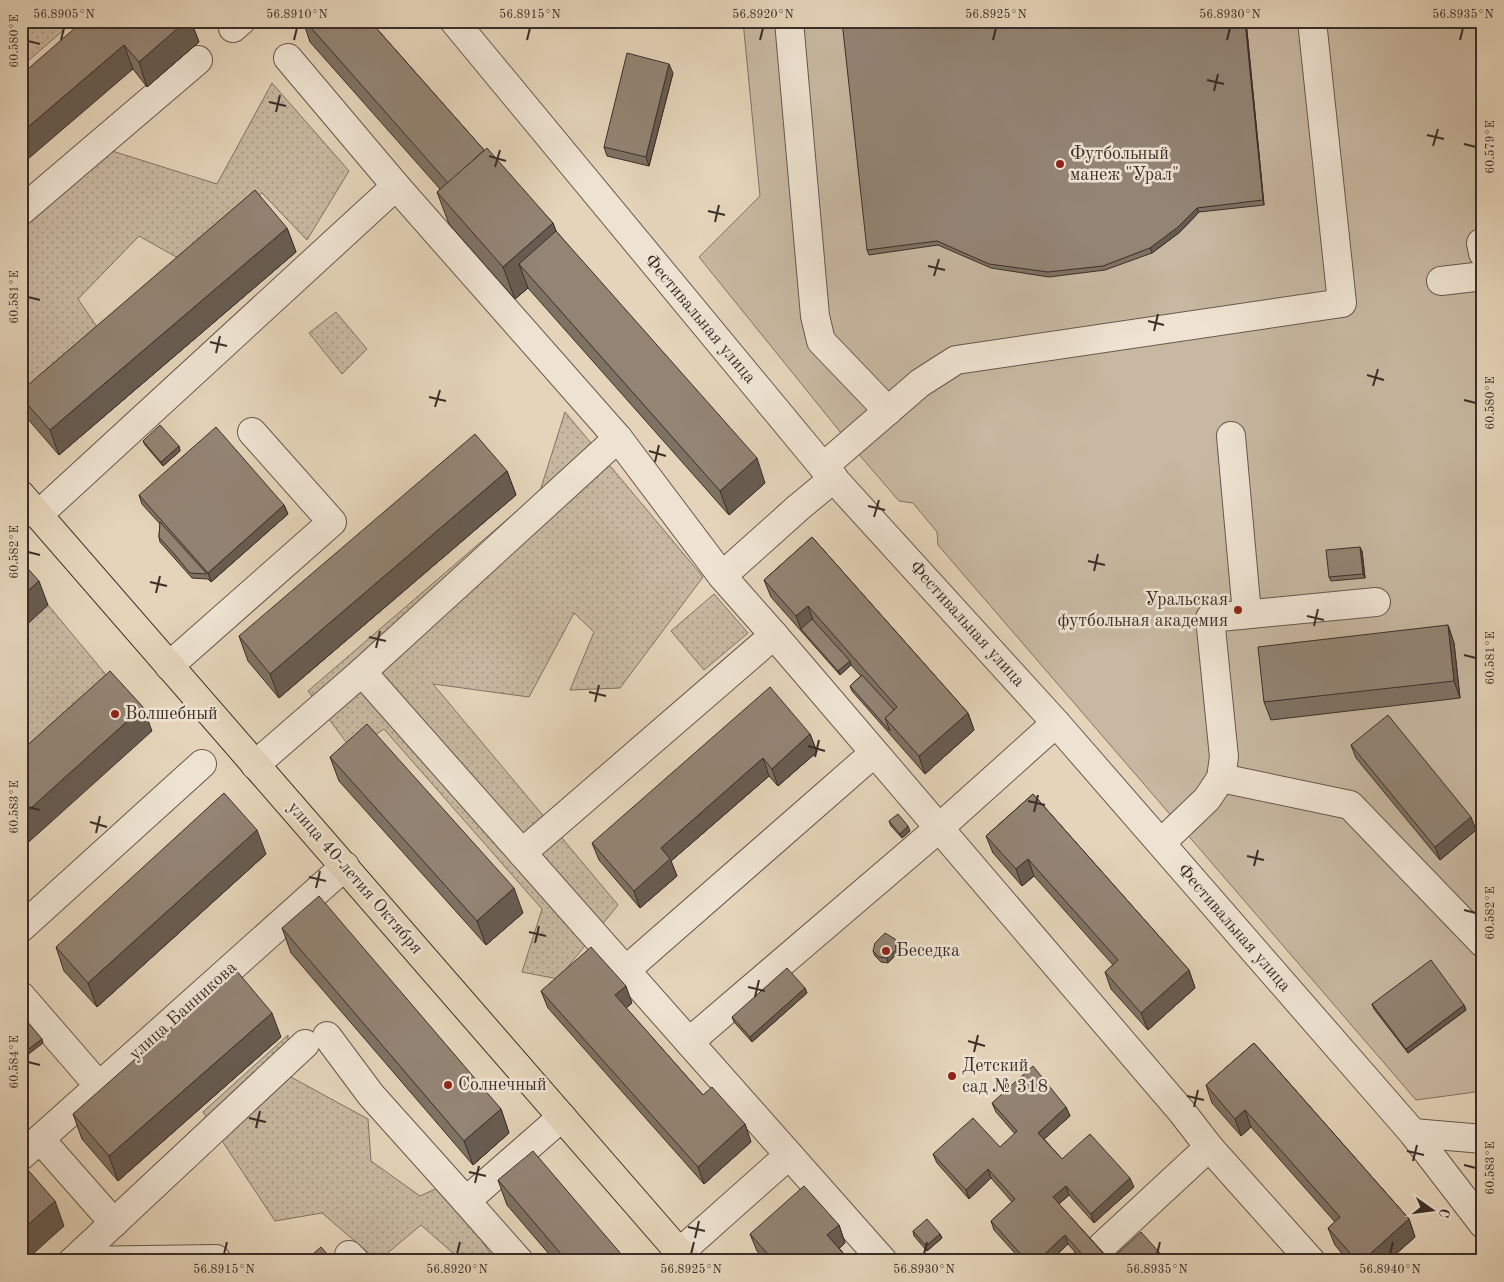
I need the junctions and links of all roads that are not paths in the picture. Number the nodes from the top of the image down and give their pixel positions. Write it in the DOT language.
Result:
graph roads {
  1 [pos="454,21"];
  2 [pos="789,21"];
  3 [pos="1312,21"];
  4 [pos="288,58"];
  5 [pos="198,60"];
  6 [pos="396,186"];
  7 [pos="21,211"];
  8 [pos="1483,276"];
  9 [pos="1441,281"];
  10 [pos="888,411"];
  11 [pos="252,432"];
  12 [pos="1231,436"];
  13 [pos="618,438"];
  14 [pos="828,473"];
  15 [pos="30,505"];
  16 [pos="722,576"];
  17 [pos="1376,602"];
  18 [pos="1246,614"];
  19 [pos="774,635"];
  20 [pos="169,666"];
  21 [pos="362,672"];
  22 [pos="1056,722"];
  23 [pos="874,753"];
  24 [pos="202,764"];
  25 [pos="255,765"];
  26 [pos="1221,778"];
  27 [pos="938,829"];
  28 [pos="1161,843"];
  29 [pos="522,853"];
  30 [pos="345,866"];
  31 [pos="21,928"];
  32 [pos="1483,944"];
  33 [pos="626,970"];
  34 [pos="21,996"];
  35 [pos="689,1042"];
  36 [pos="99,1086"];
  37 [pos="562,1117"];
  38 [pos="1413,1133"];
  39 [pos="1483,1139"];
  40 [pos="1209,1147"];
  41 [pos="31,1148"];
  42 [pos="789,1155"];
  43 [pos="466,1201"];
  44 [pos="114,1223"];
  45 [pos="1483,1224"];
  46 [pos="683,1256"];
  47 [pos="216,1259"];
  48 [pos="519,1261"];
  49 [pos="883,1261"];
  50 [pos="1086,1261"];
  51 [pos="1311,1261"];
  1 -- 14 [label="street, Фестивальная улица"];
  2 -- 10 [label="street"];
  3 -- 10 [label="street"];
  4 -- 6 [label="street"];
  5 -- 7 [label="street"];
  6 -- 13 [label="street"];
  6 -- 15 [label="street"];
  8 -- 9 [label="street"];
  10 -- 14 [label="street"];
  11 -- 20 [label="street"];
  12 -- 18 [label="street"];
  13 -- 16 [label="street"];
  13 -- 21 [label="street"];
  14 -- 16 [label="street"];
  14 -- 22 [label="street, Фестивальная улица"];
  15 -- 20 [label="main road, улица 40-летия Октября"];
  16 -- 19 [label="street"];
  17 -- 18 [label="street"];
  18 -- 26 [label="street"];
  19 -- 23 [label="street"];
  19 -- 29 [label="street"];
  20 -- 25 [label="main road, улица 40-летия Октября"];
  21 -- 25 [label="street"];
  21 -- 29 [label="street"];
  22 -- 27 [label="street"];
  22 -- 28 [label="street, Фестивальная улица"];
  23 -- 27 [label="street"];
  23 -- 33 [label="street"];
  24 -- 31 [label="street"];
  25 -- 30 [label="main road, улица 40-летия Октября"];
  26 -- 28 [label="street"];
  26 -- 32 [label="street"];
  27 -- 35 [label="street"];
  27 -- 40 [label="street"];
  28 -- 38 [label="street, Фестивальная улица"];
  29 -- 33 [label="street"];
  30 -- 36 [label="street, улица Банникова"];
  30 -- 37 [label="main road, улица 40-летия Октября"];
  33 -- 35 [label="street"];
  34 -- 36 [label="street"];
  35 -- 42 [label="street"];
  36 -- 41 [label="street, улица Банникова"];
  37 -- 43 [label="street"];
  37 -- 46 [label="main road, улица 40-летия Октября"];
  38 -- 39 [label="street"];
  38 -- 45 [label="street, Фестивальная улица"];
  40 -- 50 [label="street"];
  40 -- 51 [label="street"];
  41 -- 44 [label="street"];
  42 -- 46 [label="street"];
  42 -- 49 [label="street"];
  43 -- 44 [label="street"];
  43 -- 48 [label="street"];
  44 -- 47 [label="street"];
}
